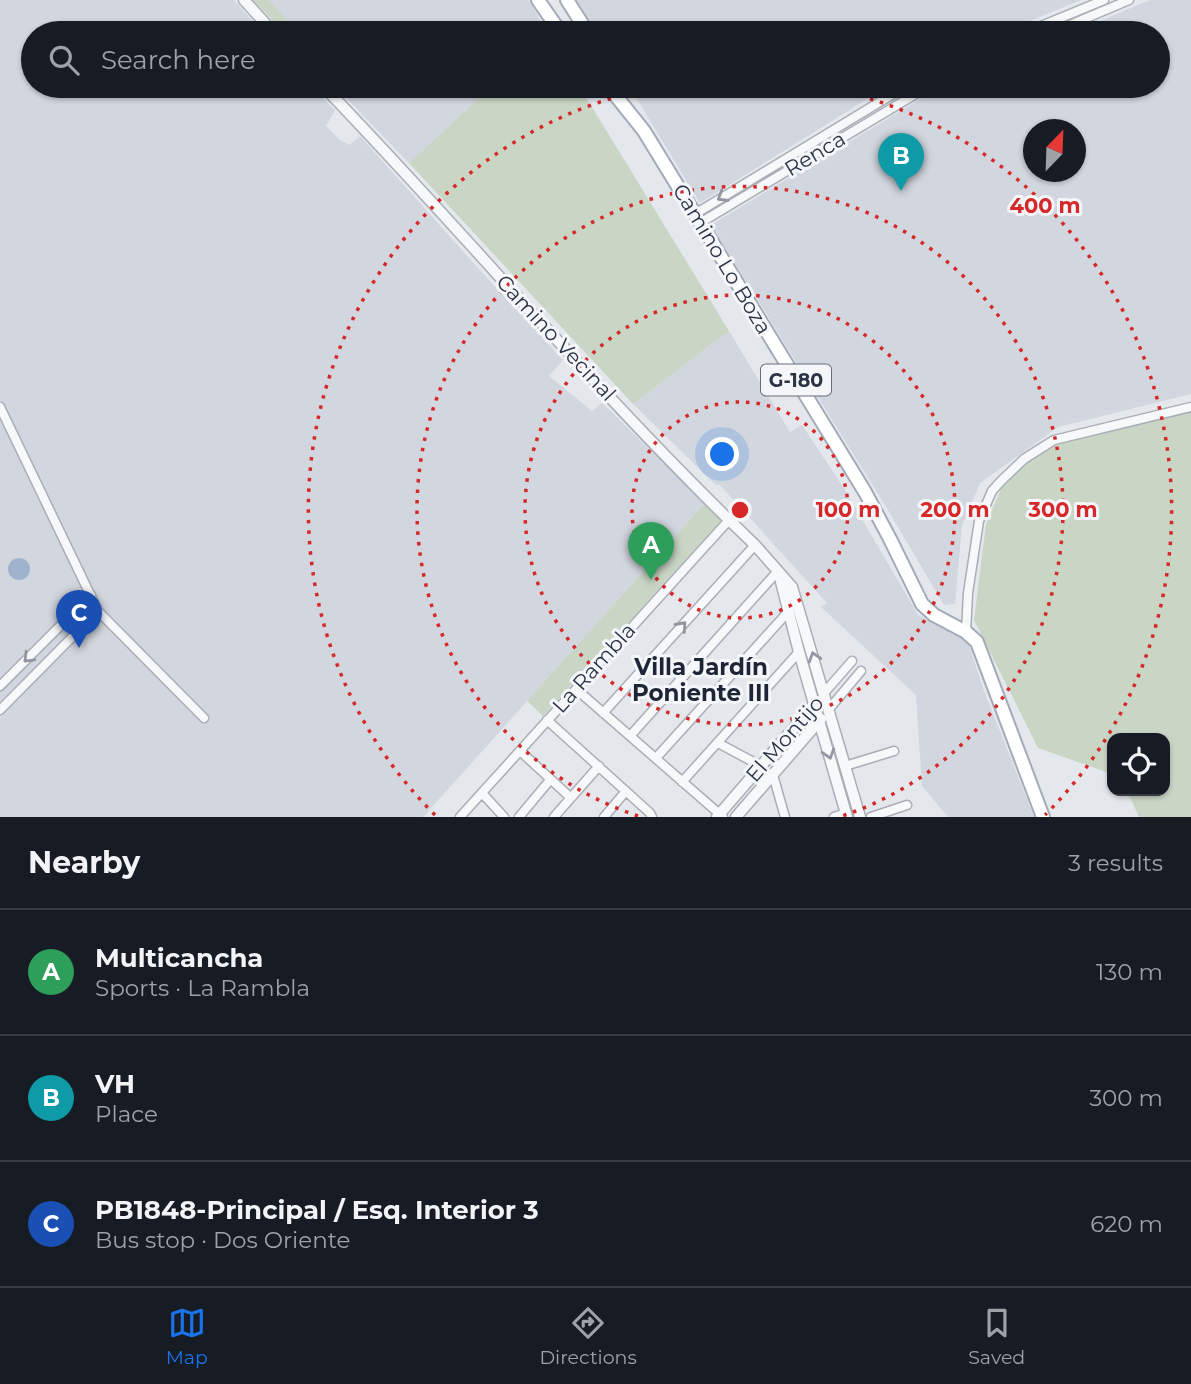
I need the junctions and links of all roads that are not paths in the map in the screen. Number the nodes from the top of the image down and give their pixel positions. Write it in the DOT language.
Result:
graph roads {
  1 [pos="244,0"];
  2 [pos="538,0"];
  3 [pos="567,0"];
  4 [pos="1104,0"];
  5 [pos="1129,0"];
  6 [pos="263,21"];
  7 [pos="553,21"];
  8 [pos="580,21"];
  9 [pos="1053,21"];
  10 [pos="1079,21"];
  11 [pos="335,98"];
  12 [pos="618,98"];
  13 [pos="627,98"];
  14 [pos="886,98"];
  15 [pos="908,98"];
  16 [pos="868,109"];
  17 [pos="873,118"];
  18 [pos="645,131"];
  19 [pos="758,176"];
  20 [pos="764,185"];
  21 [pos="697,218"];
  22 [pos="0,407"];
  23 [pos="1191,407"];
  24 [pos="729,520"];
  25 [pos="755,545"];
  26 [pos="778,570"];
  27 [pos="91,595"];
  28 [pos="99,611"];
  29 [pos="788,612"];
  30 [pos="966,632"];
  31 [pos="799,652"];
  32 [pos="852,661"];
  33 [pos="861,671"];
  34 [pos="0,686"];
  35 [pos="576,689"];
  36 [pos="824,693"];
  37 [pos="814,705"];
  38 [pos="829,709"];
  39 [pos="0,710"];
  40 [pos="603,713"];
  41 [pos="204,718"];
  42 [pos="547,720"];
  43 [pos="819,722"];
  44 [pos="630,736"];
  45 [pos="718,743"];
  46 [pos="520,751"];
  47 [pos="894,751"];
  48 [pos="656,758"];
  49 [pos="598,766"];
  50 [pos="761,766"];
  51 [pos="845,766"];
  52 [pos="772,775"];
  53 [pos="550,780"];
  54 [pos="682,782"];
  55 [pos="626,791"];
  56 [pos="482,793"];
  57 [pos="570,797"];
  58 [pos="907,805"];
  59 [pos="847,815"];
  60 [pos="720,816"];
  61 [pos="460,817"];
  62 [pos="503,817"];
  63 [pos="519,817"];
  64 [pos="554,817"];
  65 [pos="604,817"];
  66 [pos="652,817"];
  67 [pos="736,817"];
  68 [pos="785,817"];
  69 [pos="834,817"];
  70 [pos="860,817"];
  71 [pos="871,817"];
  72 [pos="1043,817"];
  1 -- 6 [label="street"];
  2 -- 7 [label="main road"];
  3 -- 8 [label="main road"];
  4 -- 9 [label="street"];
  5 -- 10 [label="street"];
  11 -- 24 [label="street, Camino Vecinal"];
  12 -- 18 [label="main road, Camino Lo Boza / G-180"];
  13 -- 18 [label="main road, Camino Lo Boza / G-180"];
  14 -- 16 [label="street, Renca"];
  15 -- 17 [label="street, Renca"];
  16 -- 17 [label="street"];
  16 -- 19 [label="street, Renca"];
  17 -- 20 [label="street, Renca"];
  18 -- 21 [label="main road, Camino Lo Boza / G-180"];
  19 -- 20 [label="street"];
  19 -- 21 [label="street, Renca, one-way"];
  20 -- 21 [label="street, Renca"];
  21 -- 30 [label="main road, Camino Lo Boza / G-180"];
  22 -- 27 [label="street"];
  23 -- 30 [label="street"];
  24 -- 25 [label="street, Camino Vecinal"];
  24 -- 35 [label="street, La Rambla"];
  25 -- 26 [label="street, Camino Vecinal"];
  40 -- 25 [label="street, one-way"];
  26 -- 29 [label="street"];
  36 -- 26 [label="street, Camino Vecinal, one-way"];
  26 -- 44 [label="street"];
  27 -- 28 [label="street"];
  27 -- 34 [label="street, one-way"];
  28 -- 39 [label="street"];
  28 -- 41 [label="street"];
  29 -- 31 [label="street"];
  29 -- 48 [label="street"];
  30 -- 72 [label="main road, Camino Lo Boza / G-180"];
  31 -- 37 [label="street"];
  31 -- 45 [label="street"];
  32 -- 36 [label="street, El Montijo"];
  33 -- 38 [label="street, El Montijo"];
  35 -- 40 [label="street"];
  35 -- 42 [label="street, La Rambla"];
  36 -- 37 [label="street, El Montijo"];
  36 -- 38 [label="street"];
  37 -- 43 [label="street"];
  37 -- 50 [label="street, El Montijo"];
  38 -- 43 [label="street, El Montijo"];
  38 -- 51 [label="street"];
  40 -- 44 [label="street"];
  42 -- 46 [label="street, La Rambla"];
  42 -- 49 [label="street"];
  43 -- 52 [label="street, El Montijo"];
  43 -- 59 [label="street, one-way"];
  44 -- 48 [label="street"];
  45 -- 50 [label="street"];
  45 -- 54 [label="street"];
  46 -- 53 [label="street"];
  46 -- 56 [label="street, La Rambla"];
  47 -- 51 [label="street"];
  48 -- 54 [label="street"];
  49 -- 55 [label="street"];
  49 -- 57 [label="street"];
  50 -- 60 [label="street, El Montijo"];
  51 -- 70 [label="street"];
  52 -- 67 [label="street, El Montijo"];
  52 -- 68 [label="street"];
  53 -- 57 [label="street"];
  53 -- 63 [label="street"];
  54 -- 60 [label="street"];
  55 -- 65 [label="street"];
  55 -- 66 [label="street"];
  56 -- 61 [label="street, La Rambla"];
  56 -- 62 [label="street"];
  57 -- 64 [label="street"];
  58 -- 71 [label="street"];
  59 -- 69 [label="street"];
}
